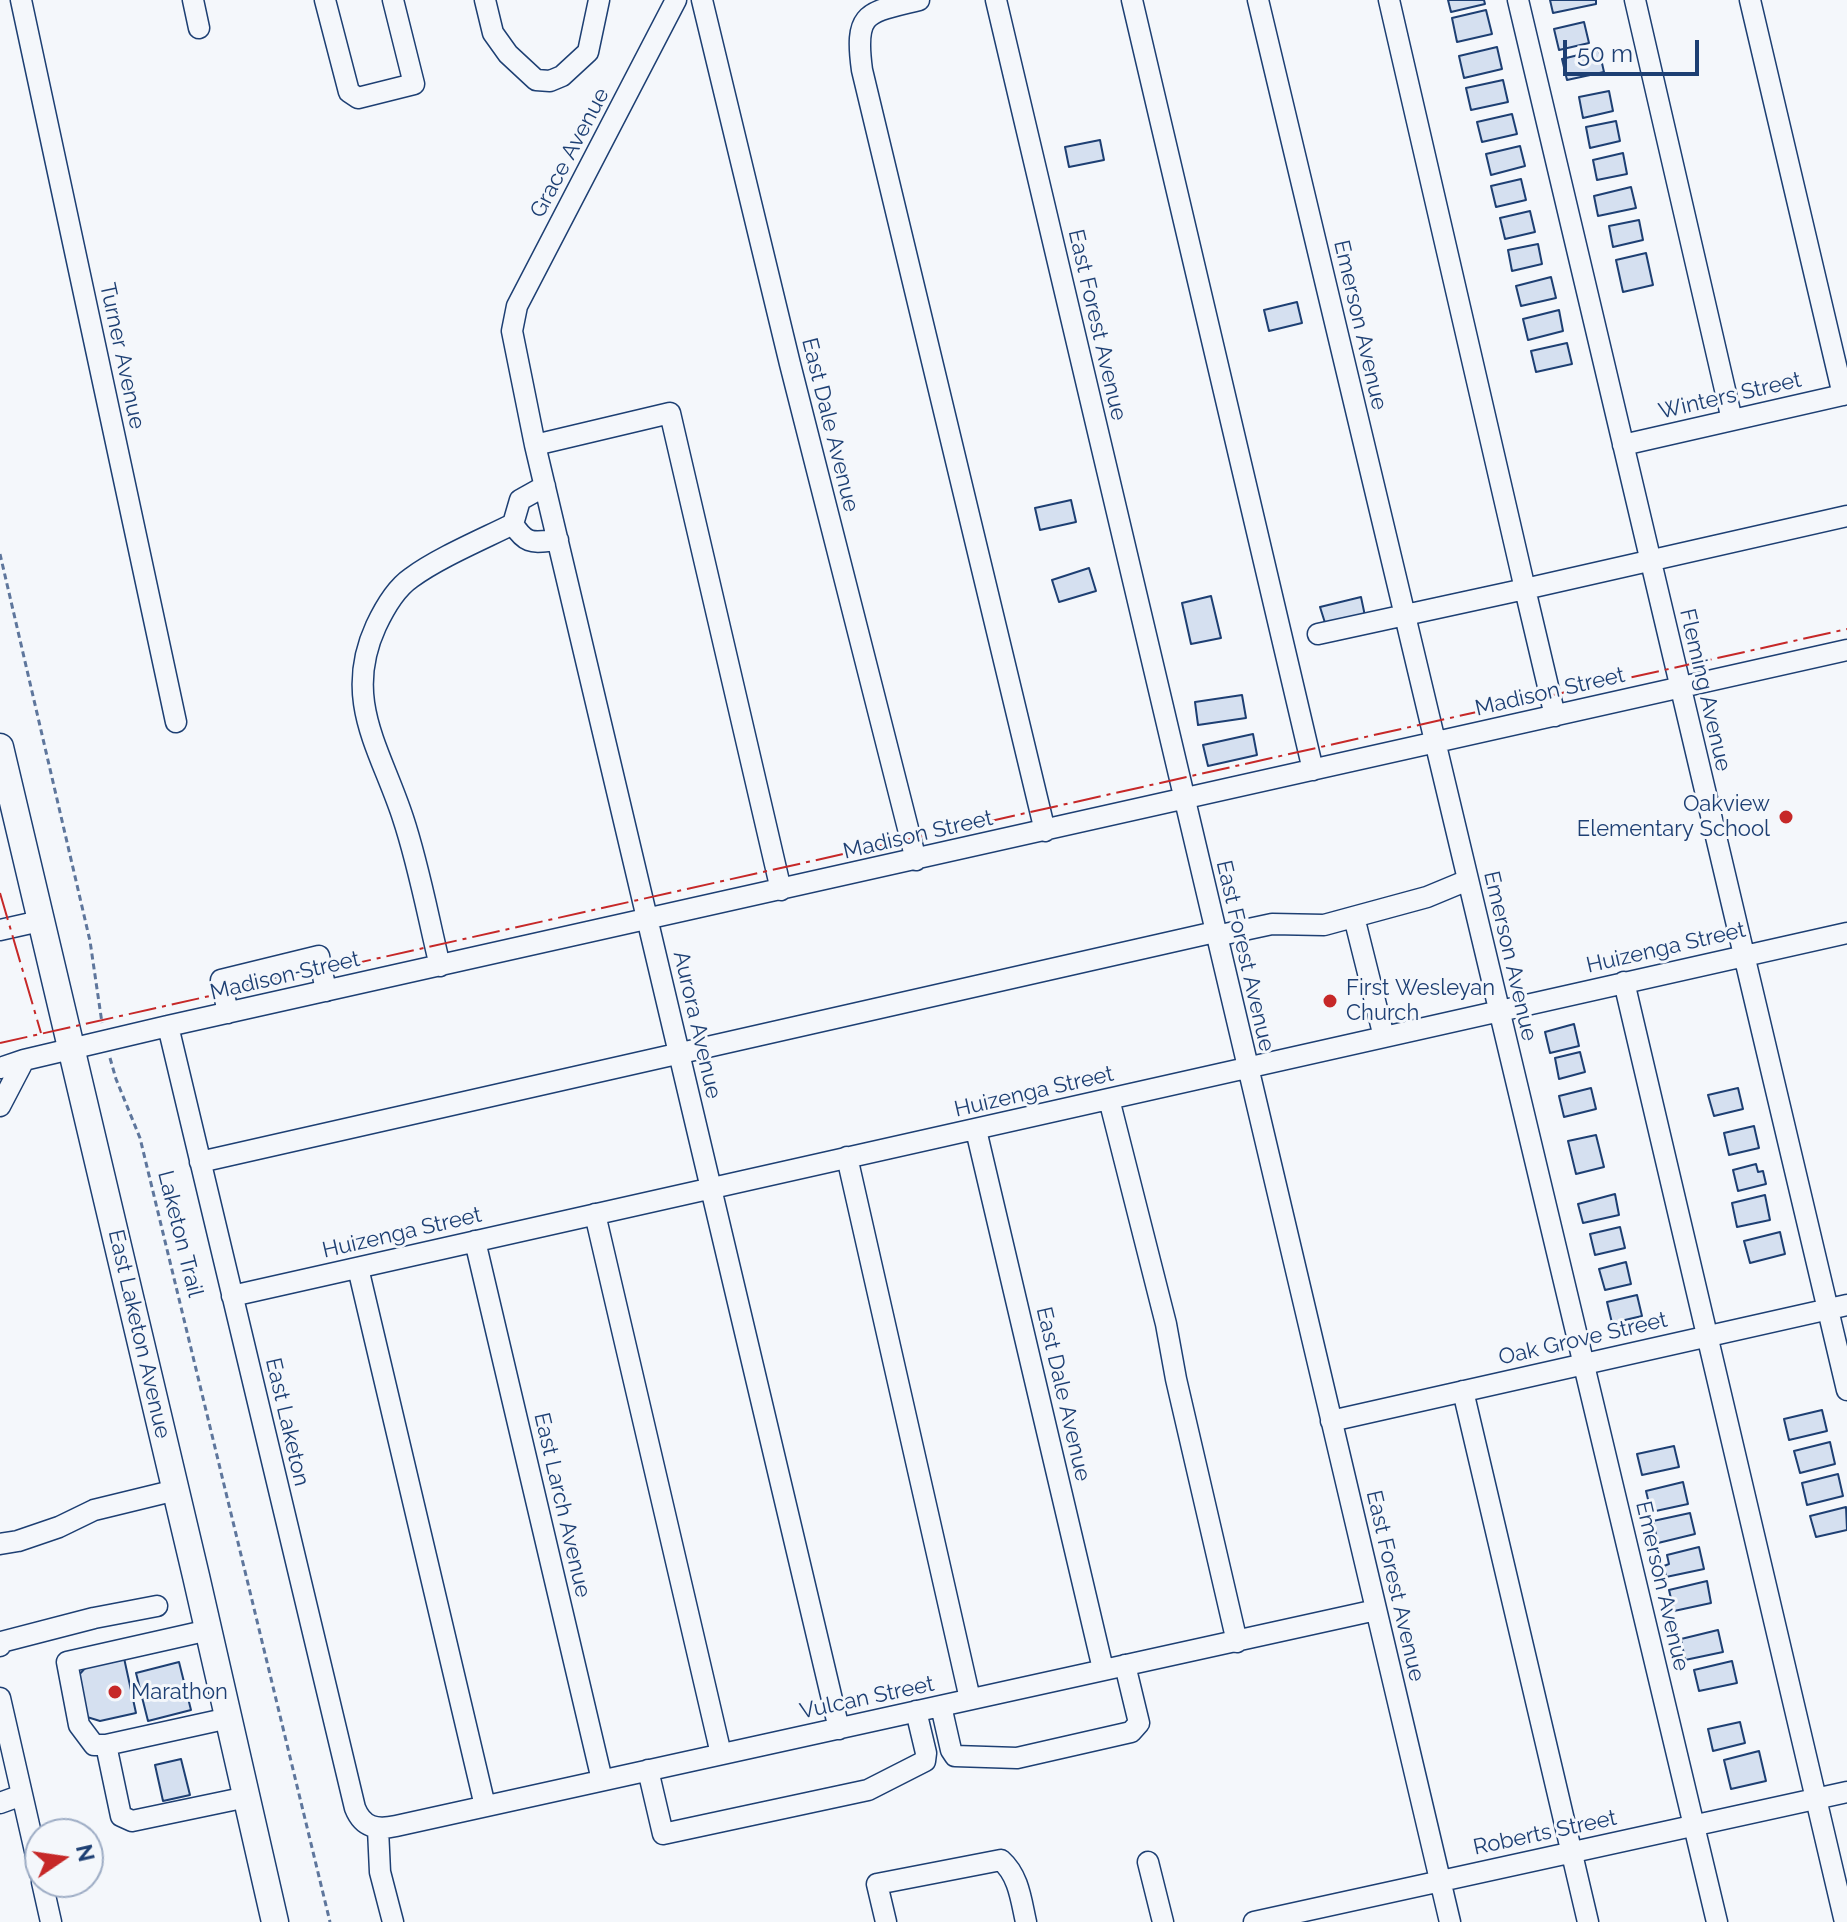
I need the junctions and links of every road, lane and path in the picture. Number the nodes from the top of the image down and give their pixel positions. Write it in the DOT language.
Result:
graph roads {
  1 [pos="21,0"];
  2 [pos="193,0"];
  3 [pos="325,0"];
  4 [pos="393,0"];
  5 [pos="485,0"];
  6 [pos="599,0"];
  7 [pos="676,0"];
  8 [pos="702,0"];
  9 [pos="919,0"];
  10 [pos="996,0"];
  11 [pos="1132,0"];
  12 [pos="1258,0"];
  13 [pos="1389,0"];
  14 [pos="1518,0"];
  15 [pos="1635,0"];
  16 [pos="1750,0"];
  17 [pos="199,28"];
  18 [pos="512,331"];
  19 [pos="1845,394"];
  20 [pos="1732,420"];
  21 [pos="535,445"];
  22 [pos="1623,445"];
  23 [pos="545,486"];
  24 [pos="1847,516"];
  25 [pos="513,524"];
  26 [pos="558,540"];
  27 [pos="0,554"];
  28 [pos="1650,561"];
  29 [pos="1525,589"];
  30 [pos="1404,617"];
  31 [pos="1318,634"];
  32 [pos="1847,650"];
  33 [pos="1680,688"];
  34 [pos="1555,716"];
  35 [pos="176,722"];
  36 [pos="1435,743"];
  37 [pos="0,747"];
  38 [pos="1313,770"];
  39 [pos="4,782"];
  40 [pos="1184,799"];
  41 [pos="1045,831"];
  42 [pos="916,860"];
  43 [pos="1468,880"];
  44 [pos="781,890"];
  45 [pos="1354,917"];
  46 [pos="647,920"];
  47 [pos="40,921"];
  48 [pos="0,930"];
  49 [pos="1847,933"];
  50 [pos="1216,934"];
  51 [pos="1744,955"];
  52 [pos="440,966"];
  53 [pos="1624,982"];
  54 [pos="326,991"];
  55 [pos="1499,1011"];
  56 [pos="228,1013"];
  57 [pos="168,1026"];
  58 [pos="1384,1037"];
  59 [pos="106,1041"];
  60 [pos="72,1049"];
  61 [pos="679,1055"];
  62 [pos="24,1060"];
  63 [pos="0,1068"];
  64 [pos="1248,1069"];
  65 [pos="1109,1099"];
  66 [pos="0,1106"];
  67 [pos="976,1130"];
  68 [pos="847,1157"];
  69 [pos="200,1162"];
  70 [pos="711,1188"];
  71 [pos="595,1214"];
  72 [pos="475,1241"];
  73 [pos="358,1268"];
  74 [pos="232,1296"];
  75 [pos="1837,1307"];
  76 [pos="1707,1335"];
  77 [pos="1584,1362"];
  78 [pos="1847,1390"];
  79 [pos="1463,1391"];
  80 [pos="1331,1421"];
  81 [pos="176,1490"];
  82 [pos="0,1544"];
  83 [pos="157,1606"];
  84 [pos="1376,1610"];
  85 [pos="209,1630"];
  86 [pos="1237,1642"];
  87 [pos="0,1646"];
  88 [pos="1125,1665"];
  89 [pos="1103,1669"];
  90 [pos="0,1698"];
  91 [pos="970,1699"];
  92 [pos="941,1706"];
  93 [pos="916,1711"];
  94 [pos="229,1718"];
  95 [pos="839,1729"];
  96 [pos="106,1745"];
  97 [pos="721,1754"];
  98 [pos="648,1770"];
  99 [pos="602,1780"];
  100 [pos="1847,1792"];
  101 [pos="22,1795"];
  102 [pos="247,1797"];
  103 [pos="1816,1799"];
  104 [pos="0,1803"];
  105 [pos="485,1806"];
  106 [pos="27,1818"];
  107 [pos="1694,1825"];
  108 [pos="373,1827"];
  109 [pos="1572,1852"];
  110 [pos="1148,1862"];
  111 [pos="1440,1881"];
  112 [pos="46,1898"];
  113 [pos="1308,1916"];
  114 [pos="51,1922"];
  115 [pos="275,1922"];
  116 [pos="330,1922"];
  117 [pos="393,1922"];
  118 [pos="886,1922"];
  119 [pos="1026,1922"];
  120 [pos="1163,1922"];
  121 [pos="1254,1922"];
  122 [pos="1450,1922"];
  123 [pos="1588,1922"];
  124 [pos="1717,1922"];
  125 [pos="1845,1922"];
  1 -- 35 [label="street, Turner Avenue"];
  2 -- 17 [label="street"];
  3 -- 4 [label="street"];
  5 -- 6 [label="street"];
  7 -- 18 [label="street, Grace Avenue"];
  8 -- 42 [label="street, East Dale Avenue"];
  9 -- 41 [label="street"];
  10 -- 40 [label="street, East Forest Avenue"];
  11 -- 38 [label="street"];
  12 -- 30 [label="street, Emerson Avenue"];
  13 -- 29 [label="street"];
  14 -- 22 [label="street, Fleming Avenue"];
  15 -- 20 [label="street"];
  16 -- 19 [label="street"];
  18 -- 21 [label="street, Aurora Avenue"];
  19 -- 20 [label="street, Winters Street"];
  20 -- 22 [label="street, Winters Street"];
  21 -- 23 [label="street, Aurora Avenue"];
  21 -- 44 [label="street"];
  22 -- 28 [label="street, Fleming Avenue"];
  23 -- 25 [label="street"];
  23 -- 26 [label="street, Aurora Avenue"];
  24 -- 28 [label="street"];
  25 -- 26 [label="street"];
  25 -- 52 [label="street"];
  26 -- 46 [label="street, Aurora Avenue"];
  27 -- 59 [label="path, Laketon Trail"];
  28 -- 29 [label="street"];
  28 -- 33 [label="street, Fleming Avenue"];
  29 -- 30 [label="street"];
  29 -- 34 [label="street"];
  30 -- 31 [label="street"];
  30 -- 36 [label="street, Emerson Avenue"];
  32 -- 33 [label="street, Madison Street"];
  33 -- 34 [label="street, Madison Street"];
  33 -- 51 [label="street, Fleming Avenue"];
  34 -- 36 [label="street, Madison Street"];
  36 -- 38 [label="street, Madison Street"];
  36 -- 43 [label="street, Emerson Avenue"];
  37 -- 39 [label="main road, East Laketon Avenue"];
  38 -- 40 [label="street, Madison Street"];
  39 -- 47 [label="main road, East Laketon Avenue"];
  40 -- 41 [label="street, Madison Street"];
  40 -- 50 [label="street, East Forest Avenue"];
  41 -- 42 [label="street, Madison Street"];
  42 -- 44 [label="street, Madison Street"];
  43 -- 45 [label="street"];
  43 -- 55 [label="street, Emerson Avenue"];
  44 -- 46 [label="street, Madison Street"];
  45 -- 50 [label="street"];
  45 -- 58 [label="street"];
  46 -- 52 [label="street, Madison Street"];
  46 -- 61 [label="street, Aurora Avenue"];
  47 -- 48 [label="street"];
  47 -- 60 [label="main road, East Laketon Avenue"];
  49 -- 51 [label="street, Huizenga Street"];
  50 -- 61 [label="street"];
  50 -- 64 [label="street, East Forest Avenue"];
  51 -- 53 [label="street, Huizenga Street"];
  51 -- 75 [label="street, Fleming Avenue"];
  52 -- 54 [label="street, Madison Street"];
  53 -- 55 [label="street, Huizenga Street"];
  53 -- 76 [label="street"];
  54 -- 56 [label="street, Madison Street"];
  54 -- 56 [label="street"];
  55 -- 58 [label="street, Huizenga Street"];
  55 -- 77 [label="street, Emerson Avenue"];
  56 -- 57 [label="street, Madison Street"];
  57 -- 59 [label="street, Madison Street"];
  57 -- 69 [label="street, East Laketon"];
  58 -- 64 [label="street, Huizenga Street"];
  59 -- 60 [label="street, Madison Street"];
  59 -- 116 [label="path, Laketon Trail"];
  60 -- 62 [label="street, Madison Street"];
  60 -- 81 [label="main road, East Laketon Avenue"];
  61 -- 69 [label="street"];
  61 -- 70 [label="street, Aurora Avenue"];
  62 -- 63 [label="street, Madison Street"];
  62 -- 66 [label="street"];
  64 -- 65 [label="street, Huizenga Street"];
  64 -- 80 [label="street, East Forest Avenue"];
  65 -- 67 [label="street, Huizenga Street"];
  65 -- 86 [label="street"];
  67 -- 68 [label="street, Huizenga Street"];
  67 -- 89 [label="street, East Dale Avenue"];
  68 -- 70 [label="street, Huizenga Street"];
  68 -- 91 [label="street"];
  69 -- 74 [label="street, East Laketon"];
  70 -- 71 [label="street, Huizenga Street"];
  70 -- 95 [label="street, Aurora Avenue"];
  71 -- 72 [label="street, Huizenga Street"];
  71 -- 97 [label="street"];
  72 -- 73 [label="street, Huizenga Street"];
  72 -- 99 [label="street, East Larch Avenue"];
  73 -- 74 [label="street, Huizenga Street"];
  73 -- 105 [label="street"];
  74 -- 108 [label="street, East Laketon"];
  75 -- 76 [label="street, Oak Grove Street"];
  75 -- 78 [label="street, Fleming Avenue"];
  76 -- 77 [label="street, Oak Grove Street"];
  76 -- 103 [label="street"];
  77 -- 79 [label="street, Oak Grove Street"];
  77 -- 107 [label="street, Emerson Avenue"];
  79 -- 80 [label="street, Oak Grove Street"];
  79 -- 109 [label="street"];
  80 -- 84 [label="street, East Forest Avenue"];
  81 -- 82 [label="street"];
  81 -- 85 [label="main road, East Laketon Avenue"];
  83 -- 87 [label="street"];
  84 -- 86 [label="street, Vulcan Street"];
  84 -- 111 [label="street, East Forest Avenue"];
  85 -- 94 [label="main road, East Laketon Avenue"];
  85 -- 96 [label="street"];
  86 -- 88 [label="street, Vulcan Street"];
  88 -- 89 [label="street, Vulcan Street"];
  88 -- 92 [label="street"];
  89 -- 91 [label="street, Vulcan Street"];
  90 -- 101 [label="street"];
  91 -- 92 [label="street, Vulcan Street"];
  92 -- 93 [label="street, Vulcan Street"];
  93 -- 95 [label="street, Vulcan Street"];
  93 -- 98 [label="street"];
  94 -- 96 [label="street"];
  94 -- 102 [label="main road, East Laketon Avenue"];
  95 -- 97 [label="street, Vulcan Street"];
  96 -- 102 [label="street"];
  97 -- 98 [label="street, Vulcan Street"];
  98 -- 99 [label="street, Vulcan Street"];
  99 -- 105 [label="street, Vulcan Street"];
  100 -- 103 [label="street, Roberts Street"];
  101 -- 104 [label="street"];
  101 -- 106 [label="street"];
  102 -- 115 [label="main road, East Laketon Avenue"];
  103 -- 107 [label="street, Roberts Street"];
  103 -- 125 [label="street"];
  105 -- 108 [label="street, Vulcan Street"];
  107 -- 109 [label="street, Roberts Street"];
  107 -- 124 [label="street, Emerson Avenue"];
  108 -- 117 [label="street"];
  109 -- 111 [label="street, Roberts Street"];
  109 -- 123 [label="street"];
  110 -- 120 [label="street"];
  111 -- 113 [label="street, Roberts Street"];
  111 -- 122 [label="street, East Forest Avenue"];
  112 -- 114 [label="street"];
  113 -- 121 [label="street, Roberts Street"];
  118 -- 119 [label="street"];
}
